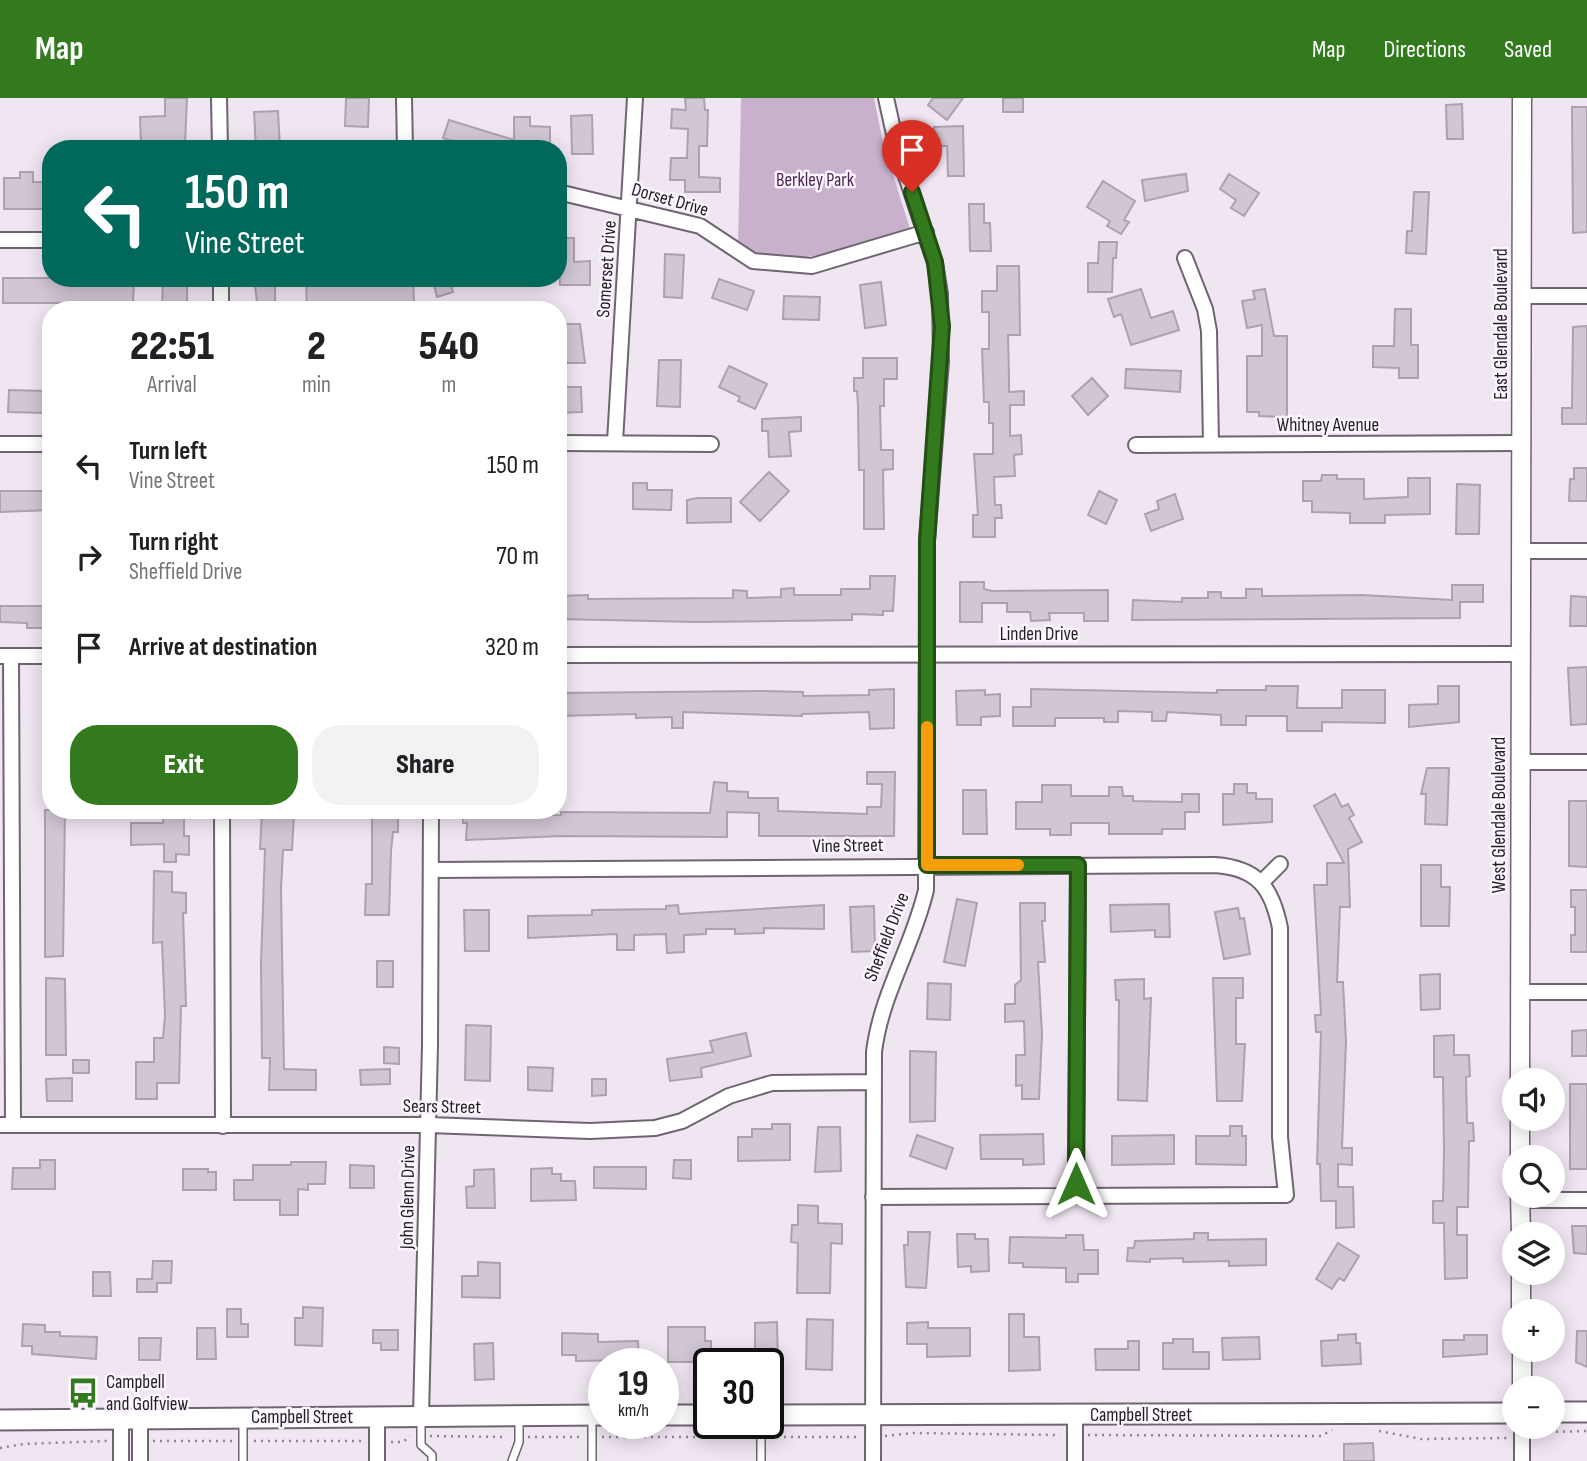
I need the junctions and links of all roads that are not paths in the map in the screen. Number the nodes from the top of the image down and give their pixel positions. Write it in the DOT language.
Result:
graph roads {
  1 [pos="219,98"];
  2 [pos="404,98"];
  3 [pos="635,98"];
  4 [pos="886,98"];
  5 [pos="1522,98"];
  6 [pos="220,140"];
  7 [pos="405,140"];
  8 [pos="567,194"];
  9 [pos="630,207"];
  10 [pos="926,232"];
  11 [pos="0,240"];
  12 [pos="42,240"];
  13 [pos="1185,258"];
  14 [pos="1523,296"];
  15 [pos="1587,296"];
  16 [pos="615,442"];
  17 [pos="567,443"];
  18 [pos="1521,443"];
  19 [pos="0,444"];
  20 [pos="42,444"];
  21 [pos="711,444"];
  22 [pos="1136,444"];
  23 [pos="1211,444"];
  24 [pos="1520,551"];
  25 [pos="1587,551"];
  26 [pos="927,653"];
  27 [pos="1520,654"];
  28 [pos="567,655"];
  29 [pos="5,656"];
  30 [pos="42,656"];
  31 [pos="1520,762"];
  32 [pos="1587,762"];
  33 [pos="222,819"];
  34 [pos="430,819"];
  35 [pos="1280,864"];
  36 [pos="927,865"];
  37 [pos="1078,865"];
  38 [pos="431,870"];
  39 [pos="1262,882"];
  40 [pos="1520,992"];
  41 [pos="1587,992"];
  42 [pos="1520,1068"];
  43 [pos="874,1082"];
  44 [pos="6,1125"];
  45 [pos="429,1125"];
  46 [pos="223,1126"];
  47 [pos="1076,1196"];
  48 [pos="873,1197"];
  49 [pos="1565,1199"];
  50 [pos="1587,1200"];
  51 [pos="1565,1412"];
  52 [pos="1587,1412"];
  53 [pos="588,1415"];
  54 [pos="784,1415"];
  55 [pos="873,1415"];
  56 [pos="377,1416"];
  57 [pos="421,1416"];
  58 [pos="519,1416"];
  59 [pos="243,1417"];
  60 [pos="130,1418"];
  61 [pos="0,1420"];
  62 [pos="1502,1420"];
  63 [pos="1075,1426"];
  64 [pos="592,1439"];
  65 [pos="761,1439"];
  66 [pos="1522,1439"];
  67 [pos="121,1461"];
  68 [pos="140,1461"];
  69 [pos="243,1461"];
  70 [pos="377,1461"];
  71 [pos="432,1461"];
  72 [pos="512,1461"];
  73 [pos="592,1461"];
  74 [pos="761,1461"];
  75 [pos="873,1461"];
  76 [pos="1075,1461"];
  77 [pos="1522,1461"];
  1 -- 6 [label="street"];
  2 -- 7 [label="street"];
  3 -- 9 [label="street, Somerset Drive"];
  4 -- 10 [label="street, Sheffield Drive"];
  5 -- 14 [label="street, East Glendale Boulevard"];
  8 -- 9 [label="street, Dorset Drive"];
  9 -- 10 [label="street, Dorset Drive"];
  9 -- 16 [label="street, Somerset Drive"];
  10 -- 26 [label="street, Sheffield Drive"];
  11 -- 12 [label="street"];
  13 -- 23 [label="street"];
  14 -- 15 [label="street"];
  14 -- 18 [label="street, East Glendale Boulevard"];
  16 -- 17 [label="street"];
  16 -- 21 [label="street"];
  18 -- 23 [label="street, Whitney Avenue"];
  18 -- 24 [label="street, East Glendale Boulevard"];
  19 -- 20 [label="street"];
  22 -- 23 [label="street, Whitney Avenue"];
  24 -- 25 [label="street"];
  24 -- 27 [label="street, West Glendale Boulevard"];
  26 -- 27 [label="street, Linden Drive"];
  26 -- 28 [label="street, Linden Drive"];
  26 -- 36 [label="street, Sheffield Drive"];
  27 -- 31 [label="street, West Glendale Boulevard"];
  29 -- 30 [label="street"];
  29 -- 44 [label="street"];
  31 -- 32 [label="street"];
  31 -- 40 [label="street, West Glendale Boulevard"];
  33 -- 46 [label="street"];
  34 -- 38 [label="street, John Glenn Drive"];
  35 -- 39 [label="street"];
  36 -- 37 [label="street, Vine Street"];
  36 -- 38 [label="street, Vine Street"];
  36 -- 43 [label="street, Sheffield Drive"];
  37 -- 39 [label="street, Vine Street"];
  37 -- 47 [label="street"];
  38 -- 45 [label="street, John Glenn Drive"];
  39 -- 47 [label="street"];
  40 -- 41 [label="street"];
  40 -- 42 [label="street, West Glendale Boulevard"];
  43 -- 45 [label="street, Sears Street"];
  43 -- 48 [label="street, Sheffield Drive"];
  44 -- 46 [label="street, Sears Street"];
  45 -- 46 [label="street, Sears Street"];
  45 -- 57 [label="street, John Glenn Drive"];
  47 -- 48 [label="street"];
  48 -- 55 [label="street, Sheffield Drive"];
  49 -- 50 [label="street"];
  51 -- 52 [label="main road"];
  53 -- 58 [label="main road, Campbell Street"];
  54 -- 55 [label="main road, Campbell Street"];
  55 -- 63 [label="main road, Campbell Street"];
  55 -- 75 [label="street, Sheffield Drive"];
  56 -- 57 [label="main road, Campbell Street"];
  56 -- 59 [label="main road, Campbell Street"];
  56 -- 70 [label="street"];
  57 -- 58 [label="main road, Campbell Street"];
  57 -- 71 [label="lane"];
  58 -- 72 [label="lane"];
  59 -- 60 [label="main road, Campbell Street"];
  59 -- 69 [label="lane"];
  60 -- 61 [label="main road, Campbell Street"];
  60 -- 67 [label="street"];
  60 -- 68 [label="street"];
  62 -- 63 [label="main road, Campbell Street"];
  63 -- 76 [label="street"];
  64 -- 73 [label="lane"];
  65 -- 74 [label="lane"];
  66 -- 77 [label="street"];
}
